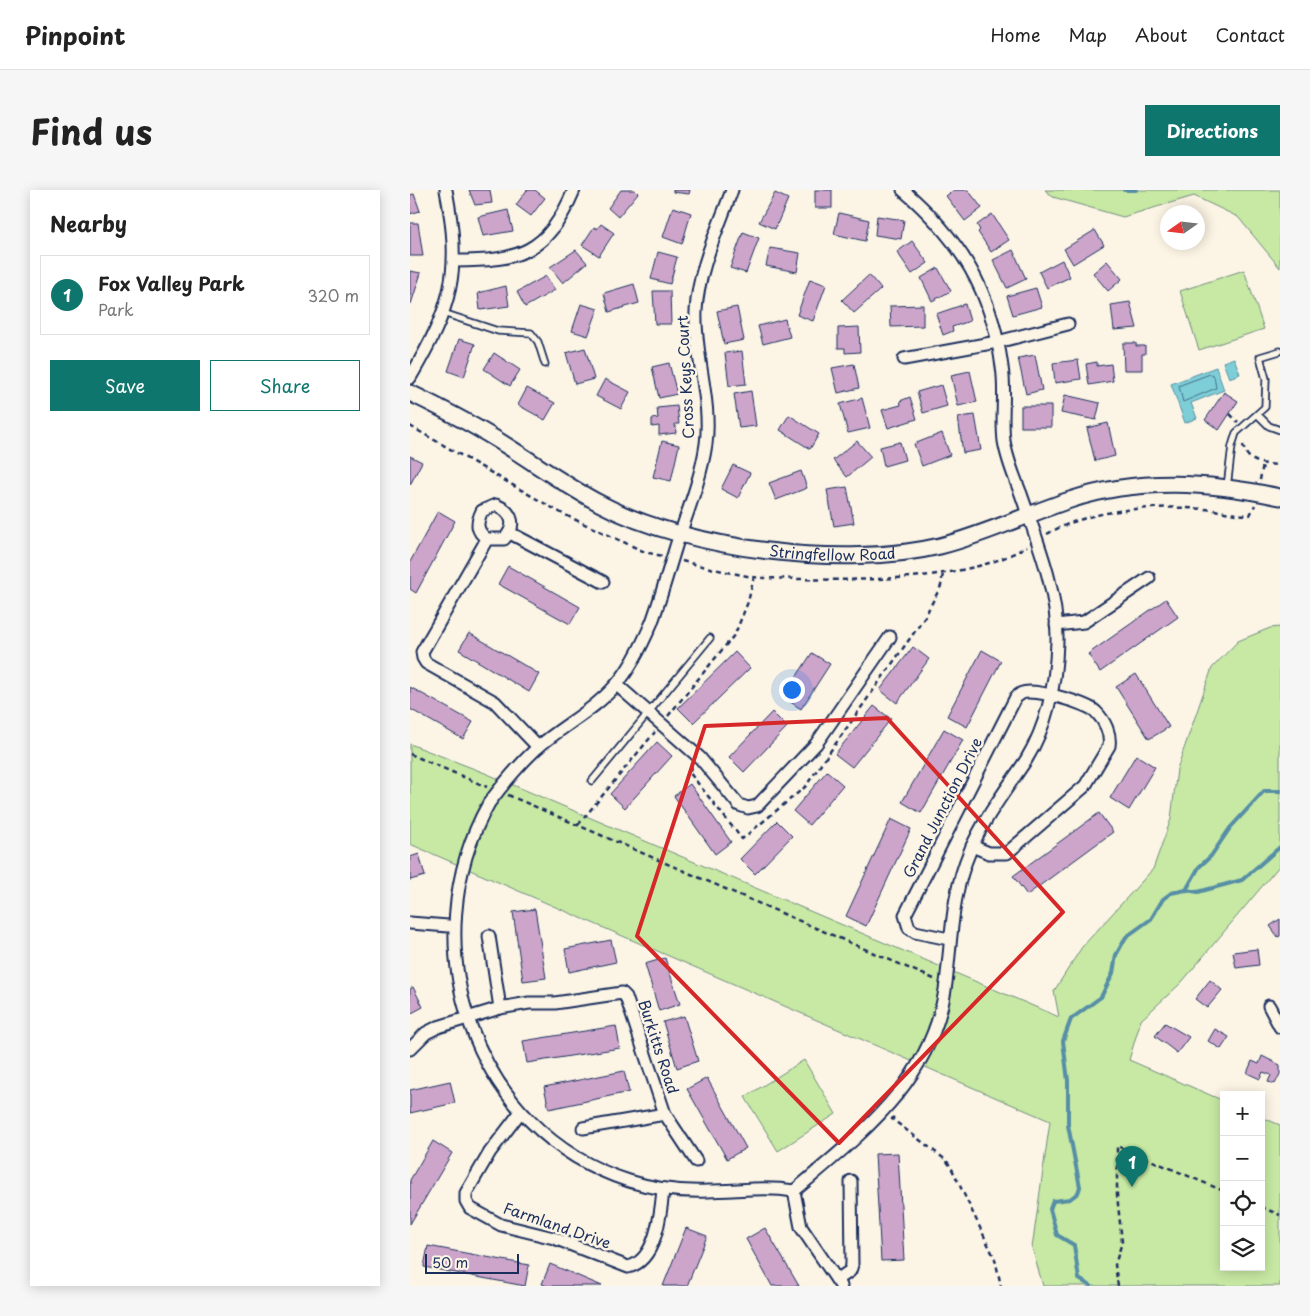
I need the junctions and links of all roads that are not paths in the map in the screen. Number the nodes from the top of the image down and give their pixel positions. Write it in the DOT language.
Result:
graph roads {
  1 [pos="446,190"];
  2 [pos="574,190"];
  3 [pos="732,190"];
  4 [pos="903,190"];
  5 [pos="454,261"];
  6 [pos="443,313"];
  7 [pos="1068,324"];
  8 [pos="997,342"];
  9 [pos="1280,351"];
  10 [pos="904,359"];
  11 [pos="545,364"];
  12 [pos="410,378"];
  13 [pos="410,393"];
  14 [pos="1258,415"];
  15 [pos="1280,430"];
  16 [pos="1227,487"];
  17 [pos="1280,497"];
  18 [pos="1028,516"];
  19 [pos="510,533"];
  20 [pos="680,534"];
  21 [pos="487,540"];
  22 [pos="1149,578"];
  23 [pos="603,582"];
  24 [pos="1056,624"];
  25 [pos="890,637"];
  26 [pos="710,638"];
  27 [pos="617,685"];
  28 [pos="1052,696"];
  29 [pos="648,712"];
  30 [pos="538,747"];
  31 [pos="592,781"];
  32 [pos="972,846"];
  33 [pos="410,922"];
  34 [pos="448,926"];
  35 [pos="489,936"];
  36 [pos="949,939"];
  37 [pos="1269,1006"];
  38 [pos="500,1008"];
  39 [pos="462,1020"];
  40 [pos="1280,1027"];
  41 [pos="410,1048"];
  42 [pos="519,1114"];
  43 [pos="664,1114"];
  44 [pos="583,1128"];
  45 [pos="696,1161"];
  46 [pos="852,1181"];
  47 [pos="663,1189"];
  48 [pos="794,1191"];
  49 [pos="839,1283"];
  1 -- 5 [label="street"];
  2 -- 5 [label="street"];
  3 -- 20 [label="street, Cross Keys Court"];
  4 -- 8 [label="street"];
  5 -- 6 [label="street"];
  6 -- 11 [label="lane"];
  6 -- 12 [label="street"];
  7 -- 8 [label="street"];
  8 -- 10 [label="street"];
  8 -- 18 [label="street"];
  9 -- 14 [label="lane"];
  13 -- 20 [label="main road, Stringfellow Road"];
  14 -- 15 [label="lane"];
  14 -- 16 [label="lane"];
  16 -- 17 [label="main road, Stringfellow Road"];
  16 -- 18 [label="main road, Stringfellow Road"];
  18 -- 20 [label="main road, Stringfellow Road"];
  18 -- 24 [label="street"];
  19 -- 21 [label="street"];
  19 -- 21 [label="street"];
  19 -- 23 [label="street"];
  20 -- 27 [label="street, Cross Keys Court"];
  21 -- 30 [label="street"];
  22 -- 24 [label="street"];
  24 -- 28 [label="street"];
  25 -- 29 [label="street"];
  26 -- 29 [label="lane"];
  27 -- 29 [label="street"];
  27 -- 30 [label="street, Cross Keys Court"];
  28 -- 32 [label="street"];
  28 -- 32 [label="street"];
  28 -- 36 [label="street, Grand Junction Drive"];
  29 -- 31 [label="lane"];
  30 -- 34 [label="street, Cross Keys Court"];
  32 -- 36 [label="street"];
  33 -- 34 [label="street"];
  34 -- 39 [label="street, Cross Keys Court"];
  35 -- 38 [label="street"];
  36 -- 48 [label="street"];
  37 -- 40 [label="street"];
  38 -- 39 [label="street, Burkitts Road"];
  38 -- 43 [label="street, Burkitts Road"];
  39 -- 41 [label="street, Burkitts Road"];
  39 -- 42 [label="street, Cross Keys Court"];
  42 -- 47 [label="street, Cross Keys Court"];
  42 -- 47 [label="street, Farmland Drive"];
  43 -- 44 [label="street, Burkitts Road"];
  43 -- 45 [label="street, Burkitts Road"];
  46 -- 49 [label="street"];
  47 -- 48 [label="street, Cross Keys Court"];
  48 -- 49 [label="street"];
}
